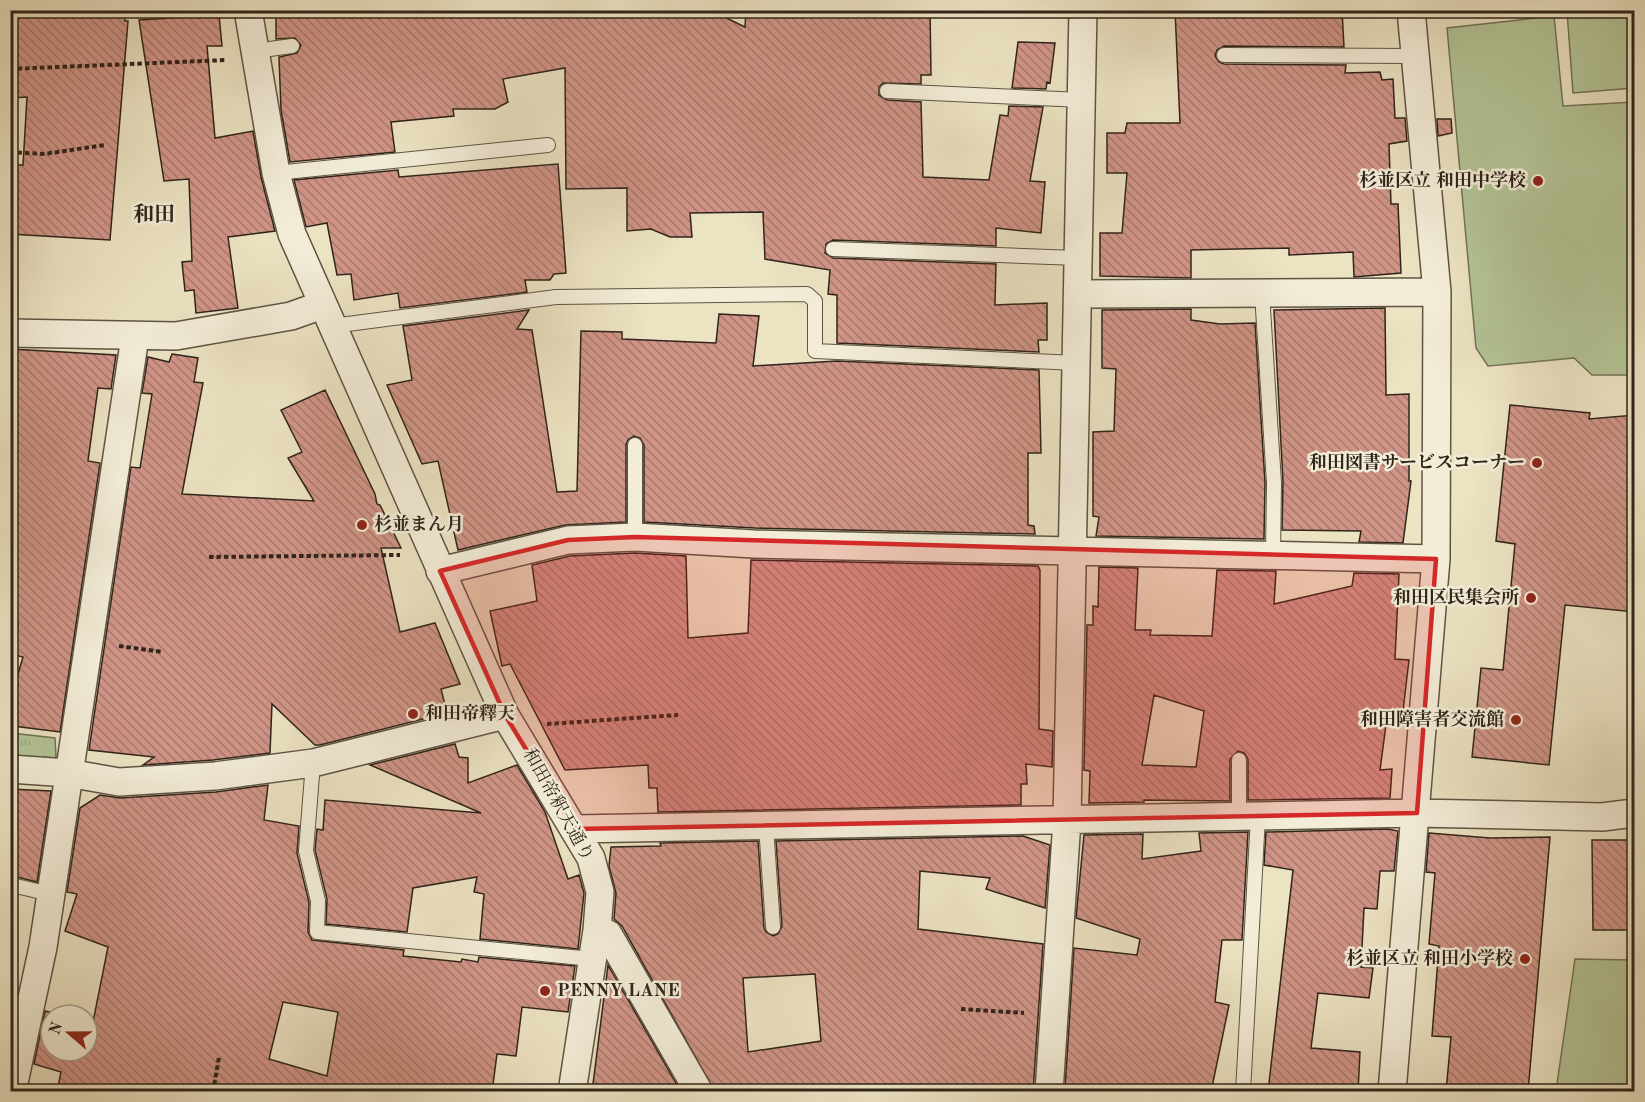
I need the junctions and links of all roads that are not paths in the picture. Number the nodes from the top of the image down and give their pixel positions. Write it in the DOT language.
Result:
graph roads {
  1 [pos="248,10"];
  2 [pos="1083,10"];
  3 [pos="1411,10"];
  4 [pos="292,46"];
  5 [pos="256,54"];
  6 [pos="1224,55"];
  7 [pos="1413,56"];
  8 [pos="887,91"];
  9 [pos="1082,100"];
  10 [pos="548,145"];
  11 [pos="276,173"];
  12 [pos="833,249"];
  13 [pos="1078,258"];
  14 [pos="1437,292"];
  15 [pos="1079,294"];
  16 [pos="1262,294"];
  17 [pos="327,316"];
  18 [pos="10,333"];
  19 [pos="135,337"];
  20 [pos="1077,363"];
  21 [pos="635,445"];
  22 [pos="635,537"];
  23 [pos="1073,551"];
  24 [pos="1273,555"];
  25 [pos="1436,559"];
  26 [pos="436,563"];
  27 [pos="509,721"];
  28 [pos="1239,760"];
  29 [pos="313,763"];
  30 [pos="10,769"];
  31 [pos="68,773"];
  32 [pos="1417,813"];
  33 [pos="1635,813"];
  34 [pos="1248,817"];
  35 [pos="1067,820"];
  36 [pos="766,826"];
  37 [pos="575,829"];
  38 [pos="16,886"];
  39 [pos="50,894"];
  40 [pos="773,927"];
  41 [pos="597,930"];
  42 [pos="592,959"];
  43 [pos="12,1092"];
  44 [pos="572,1092"];
  45 [pos="699,1092"];
  46 [pos="1049,1092"];
  47 [pos="1243,1092"];
  48 [pos="1392,1092"];
  1 -- 5 [label="street, 和田帝釈天通り"];
  2 -- 9 [label="street"];
  3 -- 7 [label="street"];
  4 -- 5 [label="lane"];
  5 -- 11 [label="street, 和田帝釈天通り"];
  6 -- 7 [label="lane"];
  7 -- 14 [label="street"];
  8 -- 9 [label="lane"];
  9 -- 13 [label="street"];
  10 -- 11 [label="lane"];
  11 -- 17 [label="street, 和田帝釈天通り"];
  12 -- 13 [label="lane"];
  13 -- 15 [label="street"];
  14 -- 16 [label="street"];
  14 -- 25 [label="street"];
  15 -- 16 [label="street"];
  15 -- 20 [label="street"];
  16 -- 24 [label="lane"];
  17 -- 19 [label="street"];
  17 -- 20 [label="lane"];
  17 -- 26 [label="street, 和田帝釈天通り"];
  18 -- 19 [label="street"];
  19 -- 31 [label="street"];
  20 -- 23 [label="street"];
  21 -- 22 [label="lane"];
  22 -- 23 [label="street"];
  22 -- 26 [label="street"];
  23 -- 24 [label="street"];
  23 -- 35 [label="street"];
  24 -- 25 [label="street"];
  25 -- 32 [label="street"];
  26 -- 27 [label="street, 和田帝釈天通り"];
  27 -- 29 [label="street"];
  27 -- 37 [label="street, 和田帝釈天通り"];
  28 -- 34 [label="lane"];
  29 -- 31 [label="street"];
  29 -- 42 [label="lane"];
  30 -- 31 [label="street"];
  31 -- 39 [label="street"];
  32 -- 33 [label="street"];
  32 -- 34 [label="street"];
  32 -- 48 [label="street"];
  34 -- 35 [label="street"];
  34 -- 47 [label="lane"];
  35 -- 36 [label="street"];
  35 -- 46 [label="street"];
  36 -- 37 [label="street"];
  36 -- 40 [label="lane"];
  37 -- 41 [label="street, 和田帝釈天通り"];
  38 -- 39 [label="lane"];
  39 -- 43 [label="street"];
  41 -- 42 [label="street, 和田帝釈天通り"];
  41 -- 45 [label="street"];
  42 -- 44 [label="street, 和田帝釈天通り"];
}
